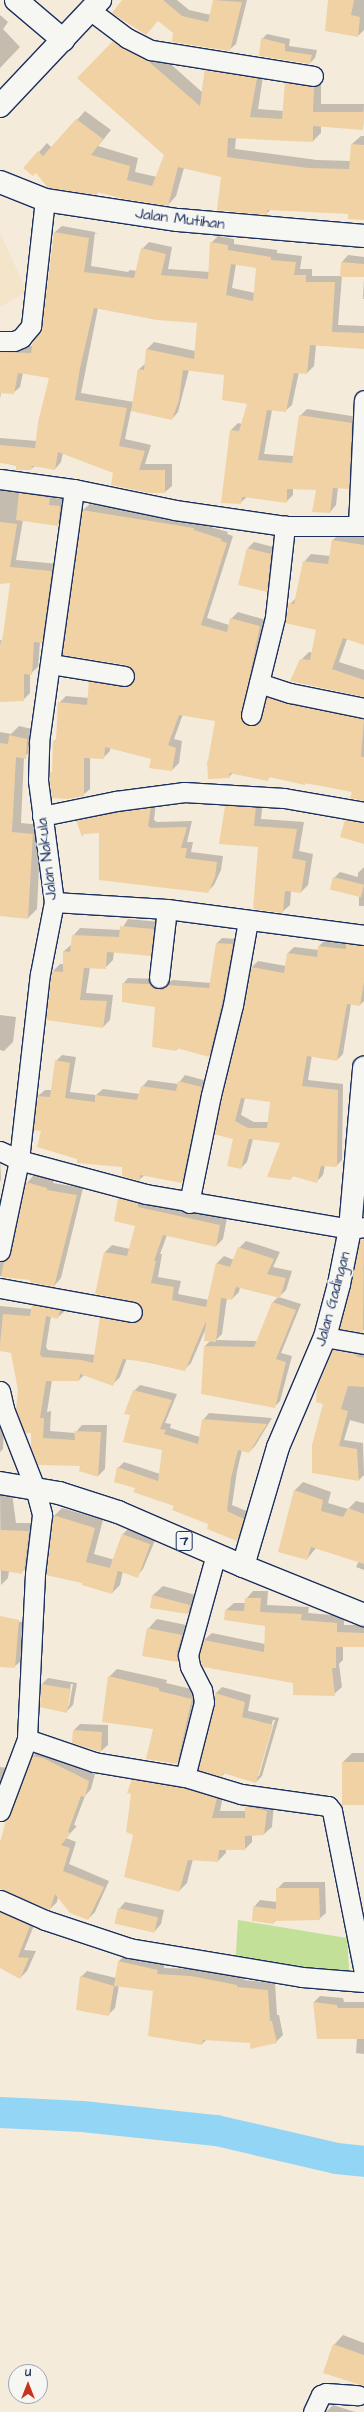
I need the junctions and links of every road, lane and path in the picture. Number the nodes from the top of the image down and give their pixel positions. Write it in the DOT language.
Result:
graph roads {
  1 [pos="16,0"];
  2 [pos="96,5"];
  3 [pos="63,40"];
  4 [pos="313,76"];
  5 [pos="0,106"];
  6 [pos="0,182"];
  7 [pos="45,200"];
  8 [pos="364,236"];
  9 [pos="0,341"];
  10 [pos="364,400"];
  11 [pos="0,479"];
  12 [pos="74,489"];
  13 [pos="361,525"];
  14 [pos="285,526"];
  15 [pos="50,664"];
  16 [pos="124,676"];
  17 [pos="259,683"];
  18 [pos="364,708"];
  19 [pos="251,715"];
  20 [pos="364,812"];
  21 [pos="42,816"];
  22 [pos="54,902"];
  23 [pos="167,909"];
  24 [pos="248,921"];
  25 [pos="364,935"];
  26 [pos="159,978"];
  27 [pos="364,1068"];
  28 [pos="0,1151"];
  29 [pos="18,1160"];
  30 [pos="189,1203"];
  31 [pos="357,1228"];
  32 [pos="0,1251"];
  33 [pos="0,1288"];
  34 [pos="132,1312"];
  35 [pos="325,1337"];
  36 [pos="364,1344"];
  37 [pos="0,1391"];
  38 [pos="0,1483"];
  39 [pos="35,1488"];
  40 [pos="216,1554"];
  41 [pos="242,1566"];
  42 [pos="364,1615"];
  43 [pos="27,1739"];
  44 [pos="185,1777"];
  45 [pos="0,1811"];
  46 [pos="0,1900"];
  47 [pos="364,1972"];
  48 [pos="364,1982"];
  49 [pos="358,2395"];
  50 [pos="313,2412"];
  1 -- 3 [label="main road"];
  2 -- 3 [label="main road"];
  2 -- 4 [label="street"];
  3 -- 5 [label="main road"];
  6 -- 7 [label="main road, Jalan Mutihan"];
  7 -- 8 [label="main road, Jalan Mutihan"];
  7 -- 9 [label="street"];
  10 -- 13 [label="street"];
  11 -- 12 [label="street"];
  12 -- 14 [label="street"];
  12 -- 15 [label="street, Jalan Nakula"];
  13 -- 14 [label="street"];
  14 -- 17 [label="street"];
  15 -- 16 [label="street"];
  15 -- 21 [label="street, Jalan Nakula"];
  17 -- 18 [label="street"];
  17 -- 19 [label="street"];
  20 -- 21 [label="street"];
  21 -- 22 [label="street, Jalan Nakula"];
  22 -- 23 [label="street"];
  22 -- 29 [label="street, Jalan Nakula"];
  23 -- 24 [label="street"];
  23 -- 26 [label="street"];
  24 -- 25 [label="street"];
  24 -- 30 [label="street"];
  27 -- 31 [label="main road, Jalan Gadingan"];
  28 -- 29 [label="street"];
  29 -- 30 [label="street"];
  29 -- 32 [label="street, Jalan Nakula"];
  30 -- 31 [label="street"];
  31 -- 35 [label="main road, Jalan Gadingan"];
  33 -- 34 [label="street"];
  35 -- 36 [label="street"];
  35 -- 41 [label="main road, Jalan Gadingan"];
  37 -- 39 [label="street"];
  38 -- 39 [label="main road, 7"];
  39 -- 40 [label="main road, 7"];
  39 -- 43 [label="street"];
  40 -- 41 [label="main road, 7"];
  40 -- 44 [label="street"];
  41 -- 42 [label="main road, 7"];
  43 -- 44 [label="street"];
  43 -- 45 [label="street"];
  44 -- 47 [label="street"];
  46 -- 48 [label="street"];
  49 -- 50 [label="street"];
}
